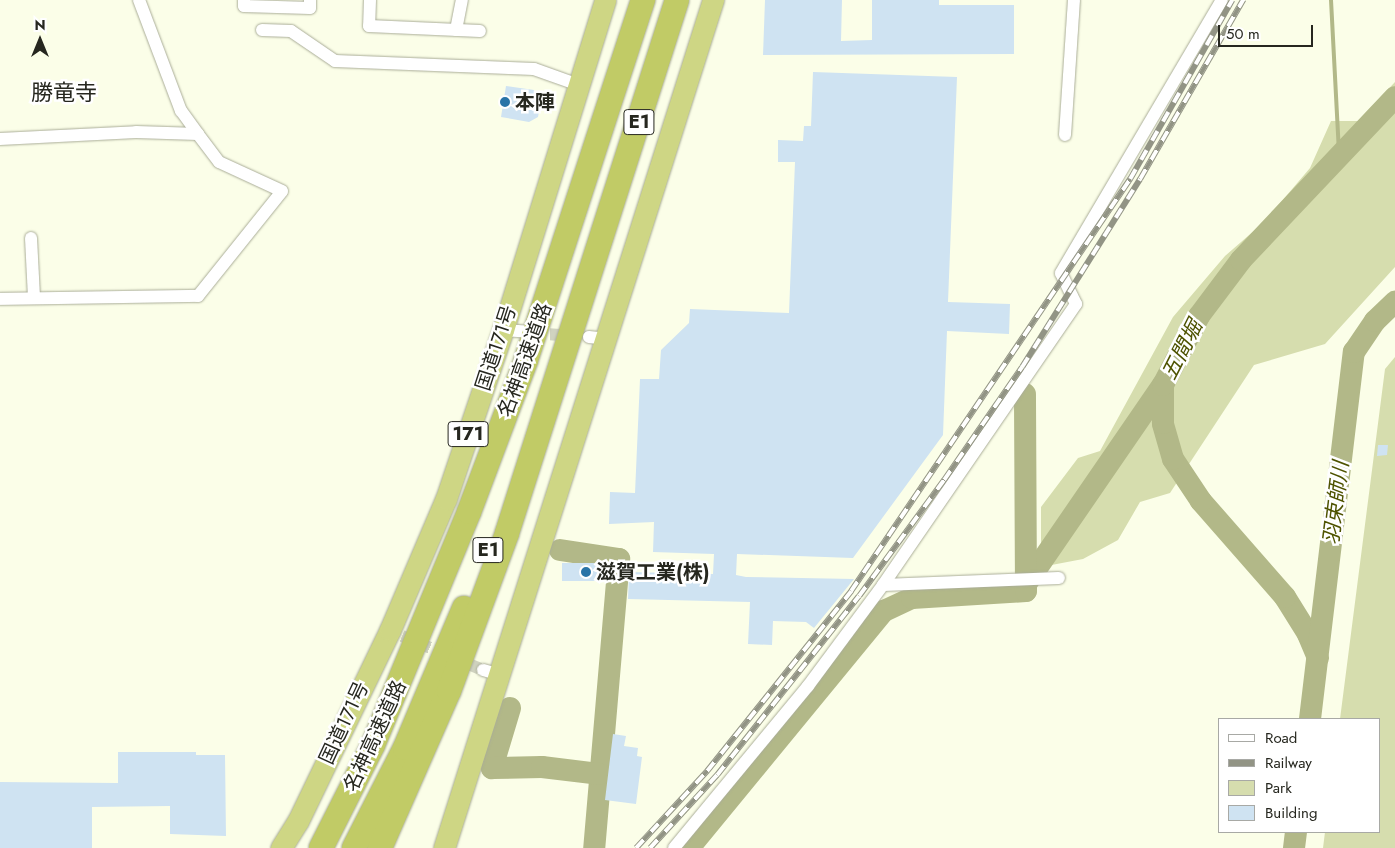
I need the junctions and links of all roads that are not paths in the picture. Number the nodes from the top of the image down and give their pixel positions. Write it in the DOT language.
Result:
graph roads {
  1 [pos="139,0"];
  2 [pos="244,0"];
  3 [pos="310,0"];
  4 [pos="370,0"];
  5 [pos="462,0"];
  6 [pos="605,0"];
  7 [pos="643,0"];
  8 [pos="677,0"];
  9 [pos="713,0"];
  10 [pos="1074,0"];
  11 [pos="1222,0"];
  12 [pos="262,30"];
  13 [pos="456,30"];
  14 [pos="480,31"];
  15 [pos="579,85"];
  16 [pos="198,134"];
  17 [pos="1065,135"];
  18 [pos="0,138"];
  19 [pos="31,238"];
  20 [pos="601,244"];
  21 [pos="34,297"];
  22 [pos="0,299"];
  23 [pos="503,330"];
  24 [pos="529,332"];
  25 [pos="1059,578"];
  26 [pos="883,585"];
  27 [pos="458,807"];
  28 [pos="281,848"];
  29 [pos="321,848"];
  30 [pos="354,848"];
  31 [pos="380,848"];
  32 [pos="444,848"];
  33 [pos="453,848"];
  34 [pos="674,848"];
  1 -- 16 [label="street"];
  2 -- 3 [label="street"];
  4 -- 13 [label="street"];
  5 -- 13 [label="street"];
  6 -- 15 [label="highway, 国道171号 / 171"];
  7 -- 29 [label="highway, 名神高速道路 / E1"];
  8 -- 20 [label="highway, 名神高速道路 / E1"];
  9 -- 27 [label="highway"];
  10 -- 17 [label="street"];
  11 -- 26 [label="street"];
  12 -- 15 [label="street"];
  13 -- 14 [label="street"];
  15 -- 23 [label="highway, 国道171号 / 171"];
  16 -- 18 [label="street"];
  16 -- 21 [label="street"];
  19 -- 21 [label="street"];
  20 -- 30 [label="highway, 名神高速道路 / E1"];
  20 -- 31 [label="highway, 名神高速道路 / E1"];
  21 -- 22 [label="street"];
  23 -- 24 [label="street"];
  23 -- 28 [label="highway, 国道171号 / 171"];
  25 -- 26 [label="street"];
  26 -- 34 [label="street"];
  27 -- 32 [label="highway"];
  27 -- 33 [label="highway"];
}
